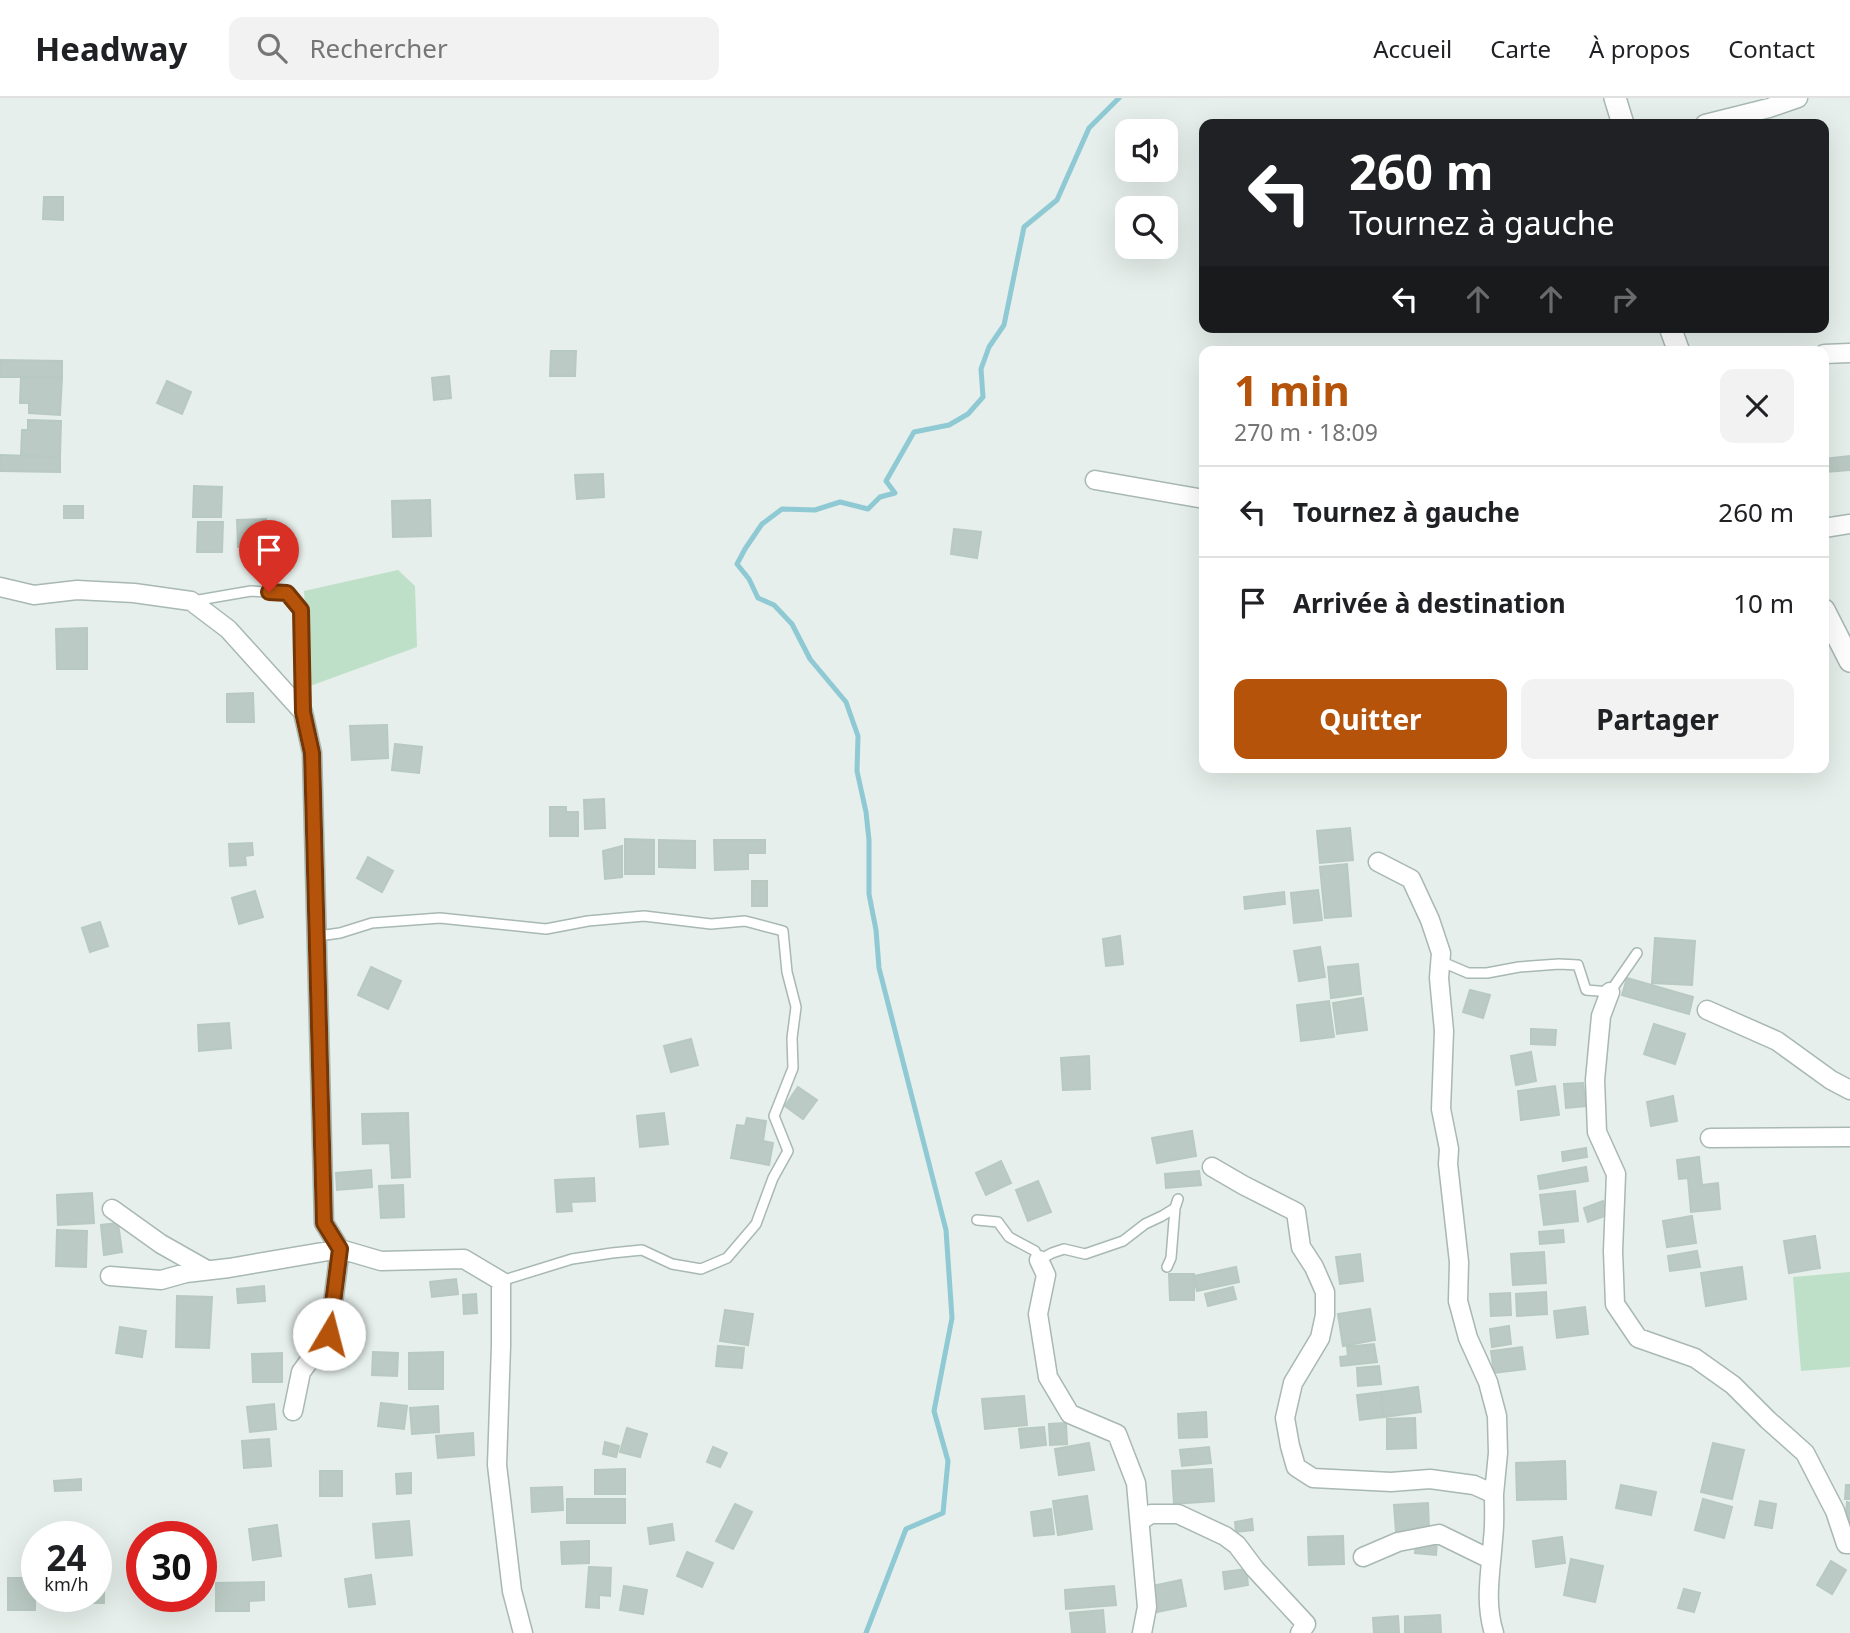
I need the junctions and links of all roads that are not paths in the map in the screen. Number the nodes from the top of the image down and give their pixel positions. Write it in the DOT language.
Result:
graph roads {
  1 [pos="1615,98"];
  2 [pos="1798,98"];
  3 [pos="1621,119"];
  4 [pos="1725,119"];
  5 [pos="1850,353"];
  6 [pos="1829,354"];
  7 [pos="1095,480"];
  8 [pos="1199,498"];
  9 [pos="1850,524"];
  10 [pos="1829,527"];
  11 [pos="0,587"];
  12 [pos="191,601"];
  13 [pos="1829,620"];
  14 [pos="1850,661"];
  15 [pos="303,712"];
  16 [pos="1378,862"];
  17 [pos="318,936"];
  18 [pos="1637,953"];
  19 [pos="1440,961"];
  20 [pos="1609,992"];
  21 [pos="1707,1010"];
  22 [pos="1850,1090"];
  23 [pos="1850,1137"];
  24 [pos="1710,1138"];
  25 [pos="1212,1167"];
  26 [pos="112,1209"];
  27 [pos="977,1220"];
  28 [pos="340,1249"];
  29 [pos="1039,1260"];
  30 [pos="1167,1267"];
  31 [pos="207,1270"];
  32 [pos="110,1276"];
  33 [pos="501,1281"];
  34 [pos="293,1411"];
  35 [pos="1494,1494"];
  36 [pos="1140,1521"];
  37 [pos="1850,1544"];
  38 [pos="1363,1557"];
  39 [pos="1490,1559"];
  40 [pos="523,1633"];
  41 [pos="1142,1633"];
  42 [pos="1300,1633"];
  43 [pos="1494,1633"];
  1 -- 3 [label="street"];
  2 -- 4 [label="street"];
  5 -- 6 [label="street"];
  7 -- 8 [label="street"];
  9 -- 10 [label="street"];
  11 -- 12 [label="street"];
  12 -- 15 [label="street"];
  12 -- 15 [label="lane"];
  13 -- 14 [label="street"];
  15 -- 17 [label="street"];
  16 -- 19 [label="street"];
  17 -- 28 [label="street"];
  17 -- 33 [label="lane"];
  18 -- 20 [label="lane"];
  19 -- 20 [label="lane"];
  19 -- 35 [label="street"];
  20 -- 37 [label="street"];
  21 -- 22 [label="street"];
  23 -- 24 [label="street"];
  25 -- 35 [label="street"];
  26 -- 31 [label="street"];
  27 -- 29 [label="lane"];
  28 -- 31 [label="street"];
  28 -- 33 [label="street"];
  28 -- 34 [label="street"];
  29 -- 30 [label="lane"];
  29 -- 36 [label="street"];
  31 -- 32 [label="street"];
  33 -- 40 [label="street"];
  35 -- 39 [label="street"];
  36 -- 41 [label="street"];
  36 -- 42 [label="street"];
  38 -- 39 [label="street"];
  39 -- 43 [label="street"];
}
